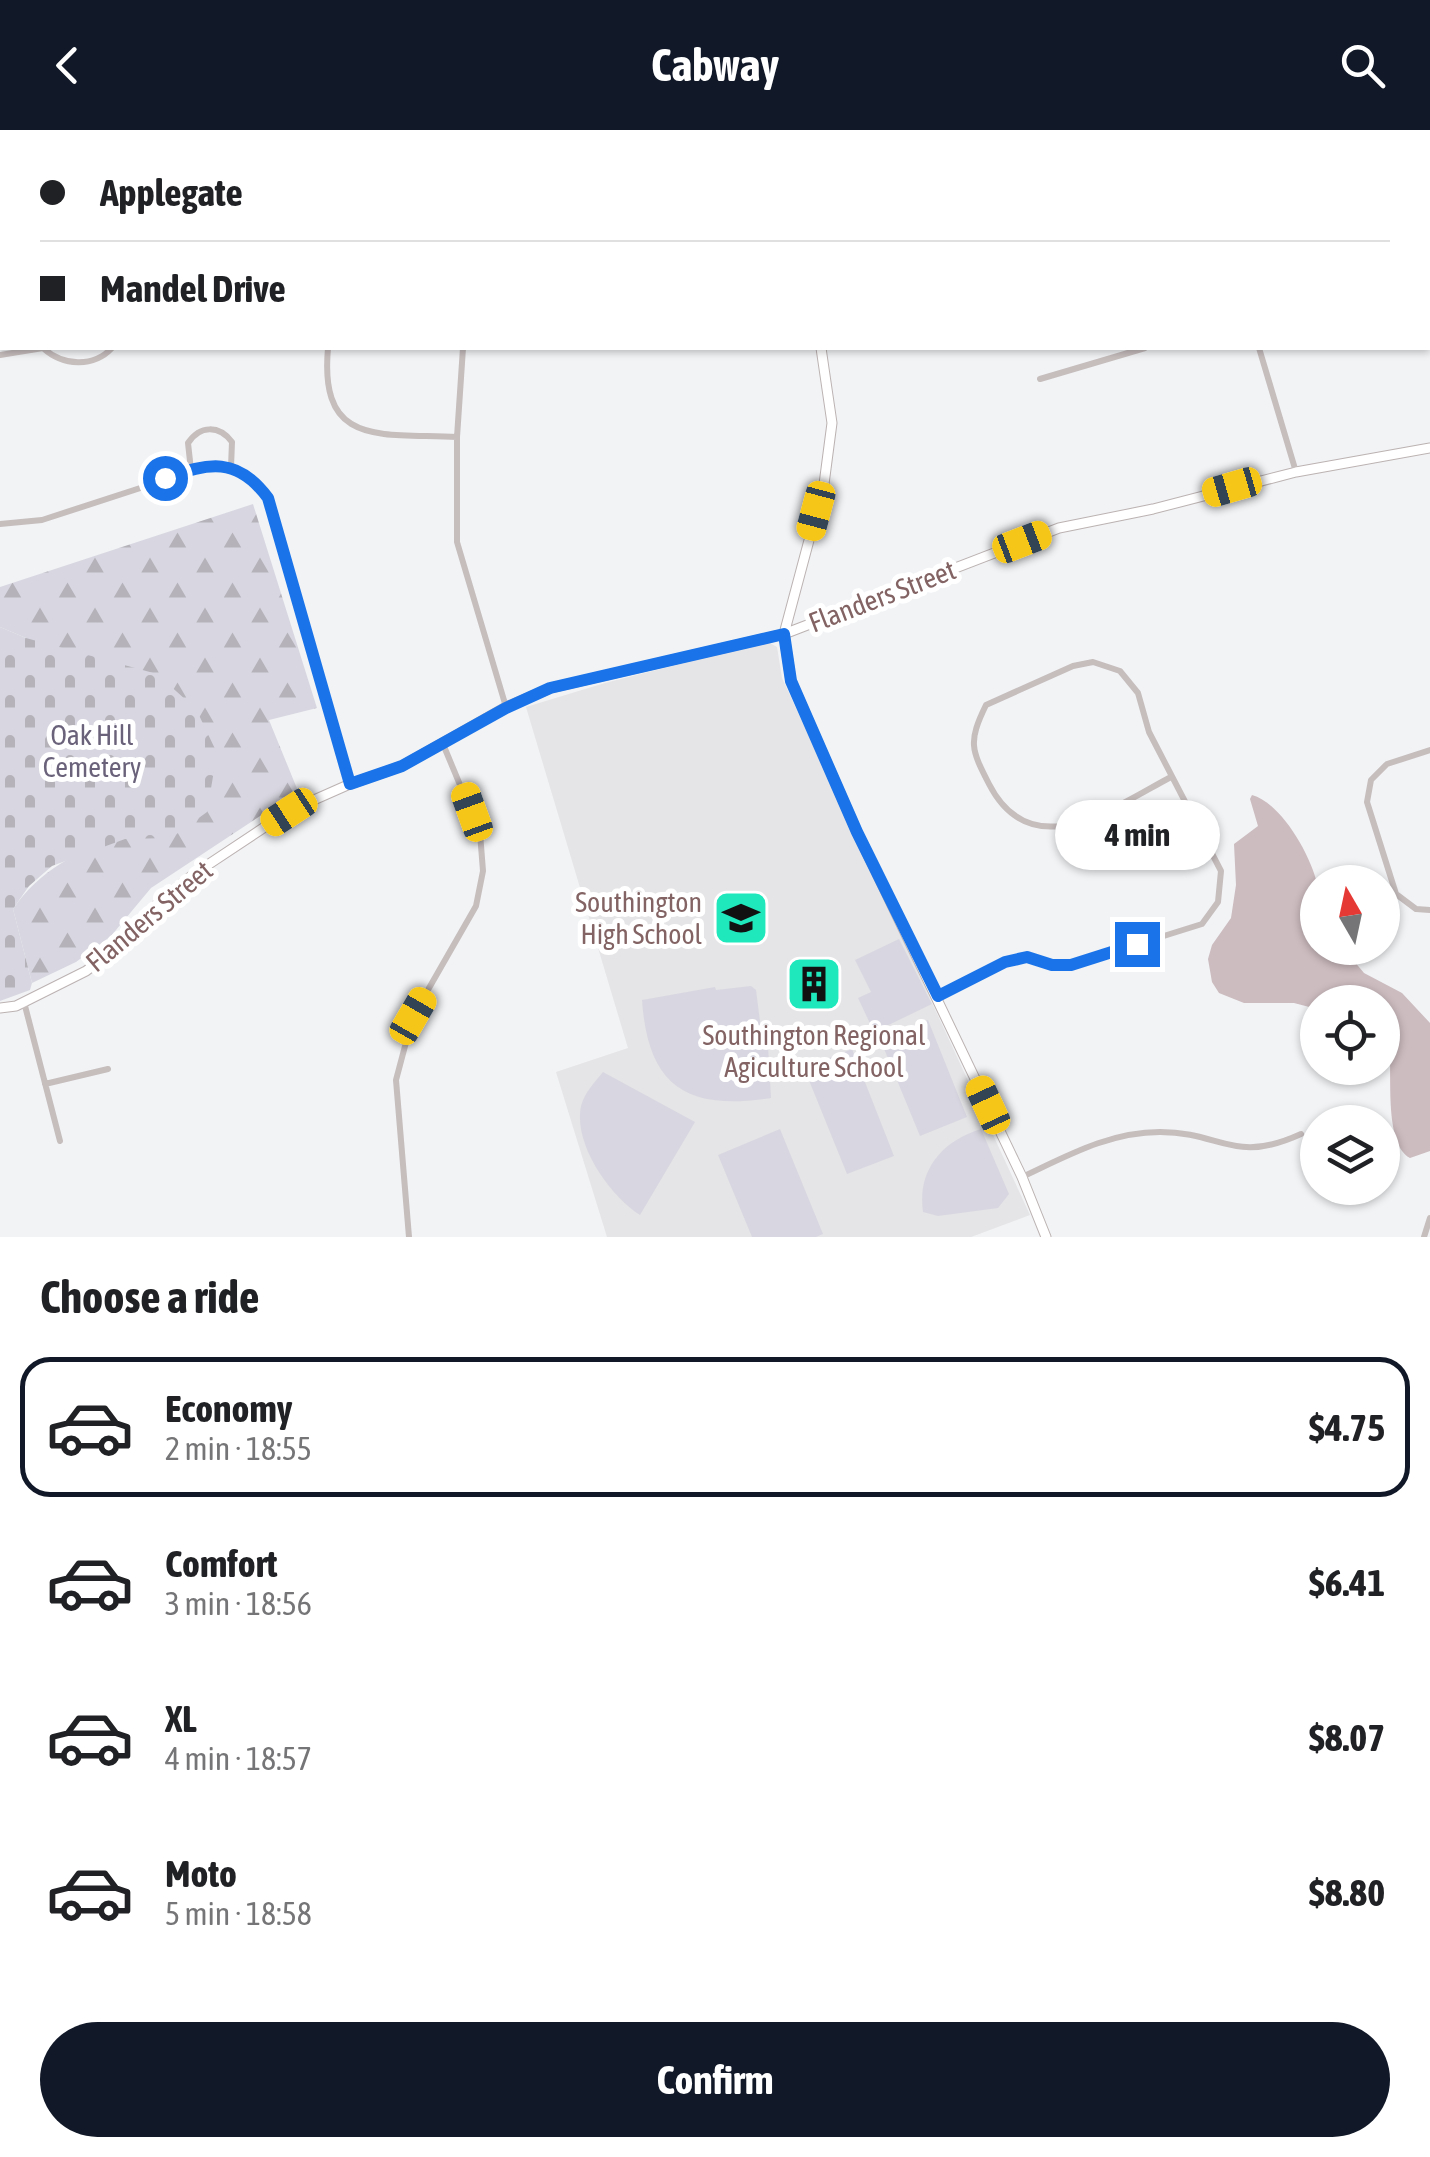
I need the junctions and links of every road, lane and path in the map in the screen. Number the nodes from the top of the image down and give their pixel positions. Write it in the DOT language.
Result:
graph roads {
  1 [pos="31,350"];
  2 [pos="46,350"];
  3 [pos="108,350"];
  4 [pos="328,350"];
  5 [pos="463,350"];
  6 [pos="820,350"];
  7 [pos="1139,350"];
  8 [pos="1260,350"];
  9 [pos="0,355"];
  10 [pos="1040,380"];
  11 [pos="456,437"];
  12 [pos="1430,448"];
  13 [pos="230,468"];
  14 [pos="190,470"];
  15 [pos="1296,472"];
  16 [pos="0,524"];
  17 [pos="784,634"];
  18 [pos="506,708"];
  19 [pos="443,744"];
  20 [pos="1430,750"];
  21 [pos="1171,777"];
  22 [pos="350,784"];
  23 [pos="1430,910"];
  24 [pos="938,996"];
  25 [pos="24,1002"];
  26 [pos="0,1008"];
  27 [pos="108,1069"];
  28 [pos="46,1084"];
  29 [pos="1300,1134"];
  30 [pos="60,1141"];
  31 [pos="1022,1177"];
  32 [pos="1430,1218"];
  33 [pos="408,1237"];
  34 [pos="1046,1237"];
  35 [pos="1424,1237"];
  1 -- 9 [label="street"];
  2 -- 3 [label="street"];
  4 -- 11 [label="street"];
  5 -- 11 [label="street"];
  6 -- 17 [label="street"];
  7 -- 10 [label="street"];
  8 -- 15 [label="street"];
  11 -- 18 [label="street"];
  12 -- 15 [label="street, Flanders Street"];
  13 -- 14 [label="street"];
  13 -- 14 [label="street"];
  13 -- 22 [label="street"];
  14 -- 16 [label="street"];
  15 -- 17 [label="street, Flanders Street"];
  17 -- 18 [label="street, Flanders Street"];
  17 -- 24 [label="street"];
  18 -- 19 [label="street, Flanders Street"];
  19 -- 22 [label="street, Flanders Street"];
  19 -- 33 [label="street"];
  20 -- 23 [label="street"];
  21 -- 21 [label="street"];
  21 -- 24 [label="street"];
  22 -- 25 [label="street, Flanders Street"];
  24 -- 31 [label="street"];
  25 -- 26 [label="street, Flanders Street"];
  25 -- 28 [label="street"];
  27 -- 28 [label="street"];
  28 -- 30 [label="street"];
  29 -- 31 [label="street"];
  31 -- 34 [label="street"];
  32 -- 35 [label="street"];
}
